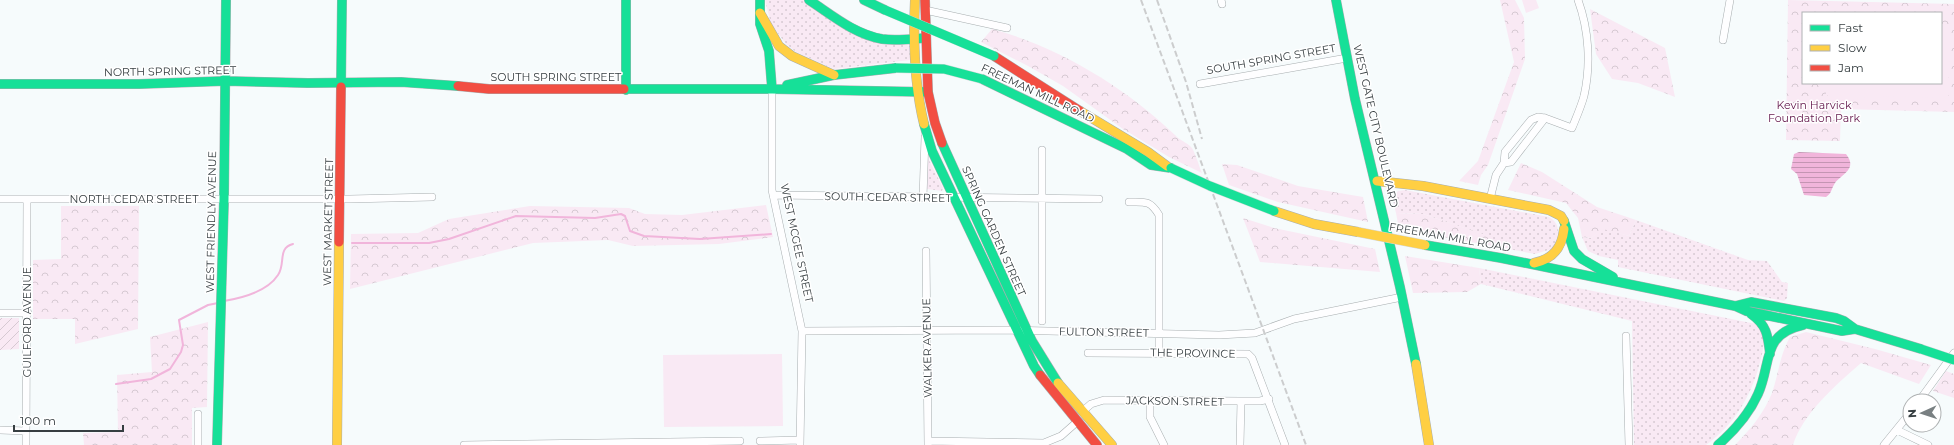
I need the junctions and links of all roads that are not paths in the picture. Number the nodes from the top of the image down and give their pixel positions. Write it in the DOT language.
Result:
graph roads {
  1 [pos="226,0"];
  2 [pos="342,0"];
  3 [pos="626,0"];
  4 [pos="760,0"];
  5 [pos="809,0"];
  6 [pos="864,0"];
  7 [pos="915,0"];
  8 [pos="925,0"];
  9 [pos="1336,0"];
  10 [pos="1578,0"];
  11 [pos="1730,0"];
  12 [pos="925,10"];
  13 [pos="760,13"];
  14 [pos="1007,28"];
  15 [pos="914,38"];
  16 [pos="925,38"];
  17 [pos="1724,40"];
  18 [pos="1348,58"];
  19 [pos="834,75"];
  20 [pos="225,81"];
  21 [pos="341,83"];
  22 [pos="0,84"];
  23 [pos="1200,84"];
  24 [pos="772,89"];
  25 [pos="626,90"];
  26 [pos="917,92"];
  27 [pos="928,92"];
  28 [pos="1545,118"];
  29 [pos="926,132"];
  30 [pos="1515,139"];
  31 [pos="1525,144"];
  32 [pos="1042,150"];
  33 [pos="1504,163"];
  34 [pos="1169,167"];
  35 [pos="1377,181"];
  36 [pos="773,195"];
  37 [pos="432,197"];
  38 [pos="923,198"];
  39 [pos="954,198"];
  40 [pos="967,198"];
  41 [pos="0,199"];
  42 [pos="27,199"];
  43 [pos="224,199"];
  44 [pos="340,199"];
  45 [pos="1042,199"];
  46 [pos="1099,199"];
  47 [pos="1490,199"];
  48 [pos="1129,202"];
  49 [pos="1561,216"];
  50 [pos="926,251"];
  51 [pos="1526,263"];
  52 [pos="1621,282"];
  53 [pos="1402,297"];
  54 [pos="1735,306"];
  55 [pos="1746,311"];
  56 [pos="0,313"];
  57 [pos="28,313"];
  58 [pos="1042,321"];
  59 [pos="1808,324"];
  60 [pos="1854,329"];
  61 [pos="926,330"];
  62 [pos="1016,330"];
  63 [pos="802,331"];
  64 [pos="1027,331"];
  65 [pos="1159,333"];
  66 [pos="1626,336"];
  67 [pos="1088,353"];
  68 [pos="1159,353"];
  69 [pos="1954,353"];
  70 [pos="1770,355"];
  71 [pos="1954,360"];
  72 [pos="1925,393"];
  73 [pos="1268,398"];
  74 [pos="1150,401"];
  75 [pos="1241,401"];
  76 [pos="1084,411"];
  77 [pos="198,414"];
  78 [pos="1078,421"];
  79 [pos="1902,423"];
  80 [pos="0,430"];
  81 [pos="1897,430"];
  82 [pos="26,431"];
  83 [pos="740,441"];
  84 [pos="760,441"];
  85 [pos="800,443"];
  86 [pos="928,443"];
  87 [pos="645,444"];
  88 [pos="1044,444"];
  89 [pos="26,445"];
  90 [pos="198,445"];
  91 [pos="217,445"];
  92 [pos="337,445"];
  93 [pos="464,445"];
  94 [pos="1097,445"];
  95 [pos="1112,445"];
  96 [pos="1164,445"];
  97 [pos="1240,445"];
  98 [pos="1285,445"];
  99 [pos="1429,445"];
  100 [pos="1629,445"];
  101 [pos="1718,445"];
  102 [pos="1884,445"];
  103 [pos="1928,445"];
  1 -- 20 [label="main road, WEST FRIENDLY AVENUE"];
  2 -- 21 [label="main road, WEST MARKET STREET"];
  3 -- 25 [label="main road"];
  4 -- 13 [label="main road, WEST MCGEE STREET"];
  5 -- 15 [label="main road"];
  6 -- 34 [label="main road, FREEMAN MILL ROAD, bridge"];
  7 -- 15 [label="main road, SPRING GARDEN STREET"];
  8 -- 12 [label="main road, SPRING GARDEN STREET"];
  9 -- 18 [label="main road, WEST GATE CITY BOULEVARD"];
  10 -- 28 [label="street"];
  11 -- 17 [label="street"];
  12 -- 14 [label="street"];
  12 -- 16 [label="main road, SPRING GARDEN STREET"];
  13 -- 19 [label="main road"];
  13 -- 24 [label="main road, WEST MCGEE STREET"];
  15 -- 16 [label="main road"];
  15 -- 26 [label="main road, SPRING GARDEN STREET"];
  16 -- 27 [label="main road, SPRING GARDEN STREET"];
  18 -- 23 [label="street, SOUTH SPRING STREET"];
  18 -- 35 [label="main road, WEST GATE CITY BOULEVARD"];
  19 -- 24 [label="main road, FREEMAN MILL ROAD"];
  19 -- 34 [label="main road, FREEMAN MILL ROAD, bridge"];
  20 -- 21 [label="main road, NORTH SPRING STREET"];
  20 -- 22 [label="main road, NORTH SPRING STREET"];
  20 -- 43 [label="main road, WEST FRIENDLY AVENUE"];
  21 -- 25 [label="main road, SOUTH SPRING STREET"];
  21 -- 44 [label="main road, WEST MARKET STREET"];
  24 -- 25 [label="main road, SOUTH SPRING STREET"];
  24 -- 26 [label="main road"];
  24 -- 36 [label="street, WEST MCGEE STREET"];
  26 -- 27 [label="main road"];
  26 -- 29 [label="main road, SPRING GARDEN STREET"];
  27 -- 40 [label="main road, SPRING GARDEN STREET"];
  28 -- 30 [label="street"];
  28 -- 31 [label="street"];
  29 -- 38 [label="street"];
  29 -- 39 [label="main road, SPRING GARDEN STREET"];
  30 -- 31 [label="street"];
  30 -- 33 [label="street"];
  31 -- 33 [label="street"];
  32 -- 45 [label="street"];
  33 -- 47 [label="street"];
  34 -- 51 [label="main road, FREEMAN MILL ROAD, bridge"];
  35 -- 47 [label="main road"];
  35 -- 53 [label="main road, WEST GATE CITY BOULEVARD"];
  36 -- 38 [label="street, SOUTH CEDAR STREET"];
  36 -- 63 [label="street, WEST MCGEE STREET"];
  37 -- 44 [label="street"];
  38 -- 39 [label="street, SOUTH CEDAR STREET"];
  39 -- 40 [label="street, SOUTH CEDAR STREET"];
  39 -- 62 [label="main road, SPRING GARDEN STREET"];
  40 -- 45 [label="street, SOUTH CEDAR STREET"];
  40 -- 64 [label="main road, SPRING GARDEN STREET"];
  41 -- 42 [label="street, NORTH CEDAR STREET"];
  42 -- 43 [label="street, NORTH CEDAR STREET"];
  42 -- 57 [label="street, GUILFORD AVENUE"];
  43 -- 44 [label="street, NORTH CEDAR STREET"];
  43 -- 91 [label="main road, WEST FRIENDLY AVENUE"];
  44 -- 92 [label="main road, WEST MARKET STREET"];
  45 -- 46 [label="street, SOUTH CEDAR STREET"];
  45 -- 58 [label="street"];
  47 -- 49 [label="main road"];
  48 -- 65 [label="street"];
  49 -- 51 [label="main road"];
  49 -- 52 [label="main road"];
  50 -- 61 [label="street, WALKER AVENUE"];
  51 -- 52 [label="main road, FREEMAN MILL ROAD"];
  52 -- 54 [label="main road, FREEMAN MILL ROAD"];
  53 -- 65 [label="street, FULTON STREET"];
  53 -- 99 [label="main road, WEST GATE CITY BOULEVARD"];
  54 -- 55 [label="main road, FREEMAN MILL ROAD"];
  54 -- 60 [label="main road, FREEMAN MILL ROAD"];
  55 -- 59 [label="main road, FREEMAN MILL ROAD"];
  55 -- 70 [label="main road"];
  56 -- 57 [label="street"];
  57 -- 82 [label="street, GUILFORD AVENUE"];
  59 -- 60 [label="main road, FREEMAN MILL ROAD"];
  59 -- 70 [label="main road"];
  60 -- 71 [label="main road, FREEMAN MILL ROAD, bridge"];
  61 -- 62 [label="street, FULTON STREET"];
  61 -- 63 [label="street, FULTON STREET"];
  61 -- 86 [label="street, WALKER AVENUE"];
  62 -- 64 [label="street, FULTON STREET"];
  62 -- 78 [label="main road, SPRING GARDEN STREET"];
  63 -- 85 [label="street, WEST MCGEE STREET"];
  64 -- 65 [label="street, FULTON STREET"];
  64 -- 76 [label="main road, SPRING GARDEN STREET"];
  65 -- 68 [label="street"];
  66 -- 100 [label="street"];
  67 -- 68 [label="street, THE PROVINCE"];
  68 -- 73 [label="street, THE PROVINCE"];
  69 -- 72 [label="street"];
  70 -- 101 [label="main road"];
  73 -- 75 [label="street, JACKSON STREET"];
  73 -- 98 [label="street, THE PROVINCE"];
  74 -- 75 [label="street, JACKSON STREET"];
  74 -- 76 [label="street, JACKSON STREET"];
  74 -- 96 [label="street"];
  75 -- 97 [label="street"];
  76 -- 95 [label="main road, SPRING GARDEN STREET"];
  77 -- 90 [label="street"];
  78 -- 88 [label="street"];
  78 -- 94 [label="main road, SPRING GARDEN STREET"];
  79 -- 81 [label="street"];
  80 -- 82 [label="street"];
  81 -- 102 [label="street"];
  81 -- 103 [label="street"];
  82 -- 89 [label="street, GUILFORD AVENUE"];
  83 -- 87 [label="street"];
  84 -- 85 [label="street"];
  86 -- 88 [label="street"];
  87 -- 93 [label="street"];
}
